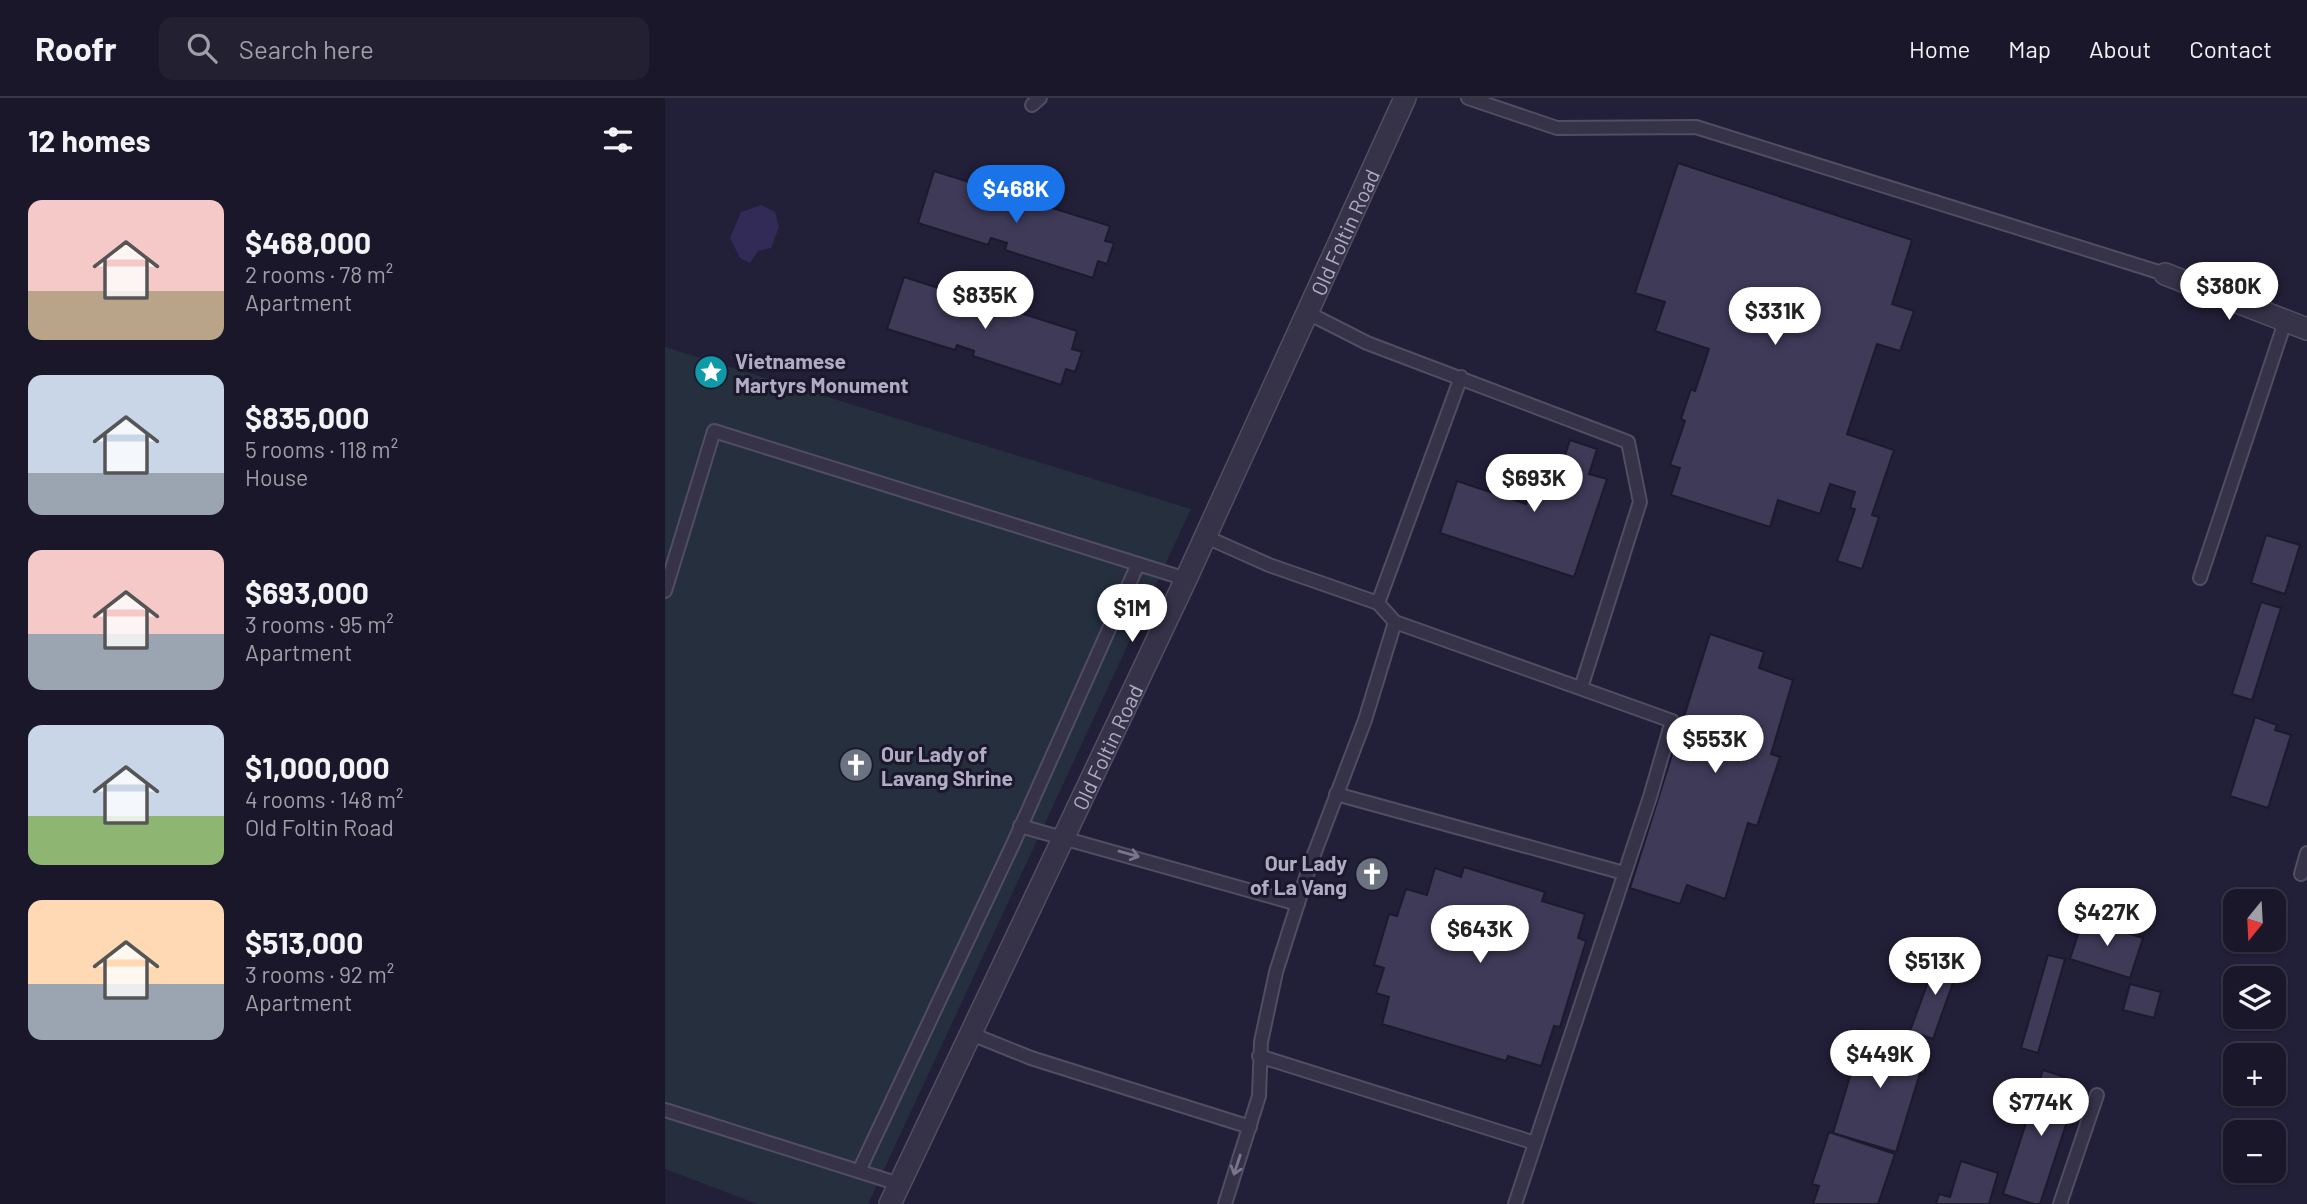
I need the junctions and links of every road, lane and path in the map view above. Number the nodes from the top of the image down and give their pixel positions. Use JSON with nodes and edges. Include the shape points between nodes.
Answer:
{"nodes":[{"id":1,"x":1405,"y":98,"type":"edge"},
{"id":2,"x":1468,"y":98,"type":"edge"},
{"id":3,"x":2165,"y":274,"type":"joint"},
{"id":4,"x":1308,"y":313,"type":"junction"},
{"id":5,"x":2285,"y":323,"type":"junction"},
{"id":6,"x":2307,"y":329,"type":"edge"},
{"id":7,"x":1461,"y":377,"type":"junction"},
{"id":8,"x":1204,"y":536,"type":"junction"},
{"id":9,"x":1138,"y":564,"type":"junction"},
{"id":10,"x":668,"y":571,"type":"edge"},
{"id":11,"x":2200,"y":578,"type":"dead end"},
{"id":12,"x":1186,"y":579,"type":"junction"},
{"id":13,"x":665,"y":591,"type":"edge"},
{"id":14,"x":1378,"y":603,"type":"junction"},
{"id":15,"x":1395,"y":622,"type":"junction"},
{"id":16,"x":1581,"y":688,"type":"junction"},
{"id":17,"x":1336,"y":794,"type":"junction"},
{"id":18,"x":1020,"y":825,"type":"junction"},
{"id":19,"x":1062,"y":838,"type":"junction"},
{"id":20,"x":2307,"y":853,"type":"edge"},
{"id":21,"x":1624,"y":873,"type":"junction"},
{"id":22,"x":2301,"y":874,"type":"dead end"},
{"id":23,"x":1298,"y":904,"type":"junction"},
{"id":24,"x":969,"y":1033,"type":"junction"},
{"id":25,"x":1259,"y":1056,"type":"junction"},
{"id":26,"x":2097,"y":1095,"type":"dead end"},
{"id":27,"x":665,"y":1110,"type":"edge"},
{"id":28,"x":1250,"y":1127,"type":"junction"},
{"id":29,"x":1535,"y":1143,"type":"junction"},
{"id":30,"x":859,"y":1171,"type":"junction"},
{"id":31,"x":899,"y":1184,"type":"junction"},
{"id":32,"x":890,"y":1204,"type":"edge"},
{"id":33,"x":1225,"y":1204,"type":"edge"},
{"id":34,"x":1515,"y":1204,"type":"edge"},
{"id":35,"x":2060,"y":1204,"type":"edge"}],
"edges":[{"from":1,"to":4,"type":"street","name":"Old Foltin Road"},
{"from":2,"to":3,"type":"lane","via":[[1557,128],[1696,127]]},
{"from":3,"to":5,"type":"street"},
{"from":4,"to":7,"type":"lane","via":[[1367,343]]},
{"from":4,"to":8,"type":"street","name":"Old Foltin Road"},
{"from":5,"to":6,"type":"street"},
{"from":5,"to":11,"type":"lane"},
{"from":7,"to":14,"type":"lane"},
{"from":7,"to":16,"type":"lane","via":[[1628,442],[1640,502]]},
{"from":8,"to":12,"type":"street","name":"Old Foltin Road"},
{"from":8,"to":14,"type":"lane","via":[[1269,565]]},
{"from":9,"to":10,"type":"lane","via":[[714,431]]},
{"from":9,"to":12,"type":"lane"},
{"from":9,"to":18,"type":"lane"},
{"from":10,"to":13,"type":"lane"},
{"from":12,"to":19,"type":"street","name":"Old Foltin Road"},
{"from":14,"to":15,"type":"lane"},
{"from":15,"to":16,"type":"lane"},
{"from":15,"to":17,"type":"lane"},
{"from":16,"to":21,"type":"lane","via":[[1672,721]]},
{"from":17,"to":21,"type":"lane"},
{"from":17,"to":23,"type":"lane"},
{"from":18,"to":19,"type":"lane"},
{"from":18,"to":30,"type":"lane"},
{"from":19,"to":23,"type":"lane","one_way":true},
{"from":19,"to":24,"type":"street","name":"Old Foltin Road"},
{"from":20,"to":22,"type":"lane"},
{"from":21,"to":29,"type":"lane"},
{"from":23,"to":25,"type":"lane","via":[[1276,972]]},
{"from":24,"to":28,"type":"lane","via":[[1034,1059]]},
{"from":24,"to":31,"type":"street","name":"Old Foltin Road"},
{"from":25,"to":28,"type":"lane","via":[[1259,1096]]},
{"from":25,"to":29,"type":"lane"},
{"from":26,"to":35,"type":"lane"},
{"from":27,"to":30,"type":"lane"},
{"from":28,"to":33,"type":"lane","one_way":true},
{"from":29,"to":34,"type":"lane"},
{"from":30,"to":31,"type":"lane"},
{"from":31,"to":32,"type":"street","name":"Old Foltin Road"}]}
